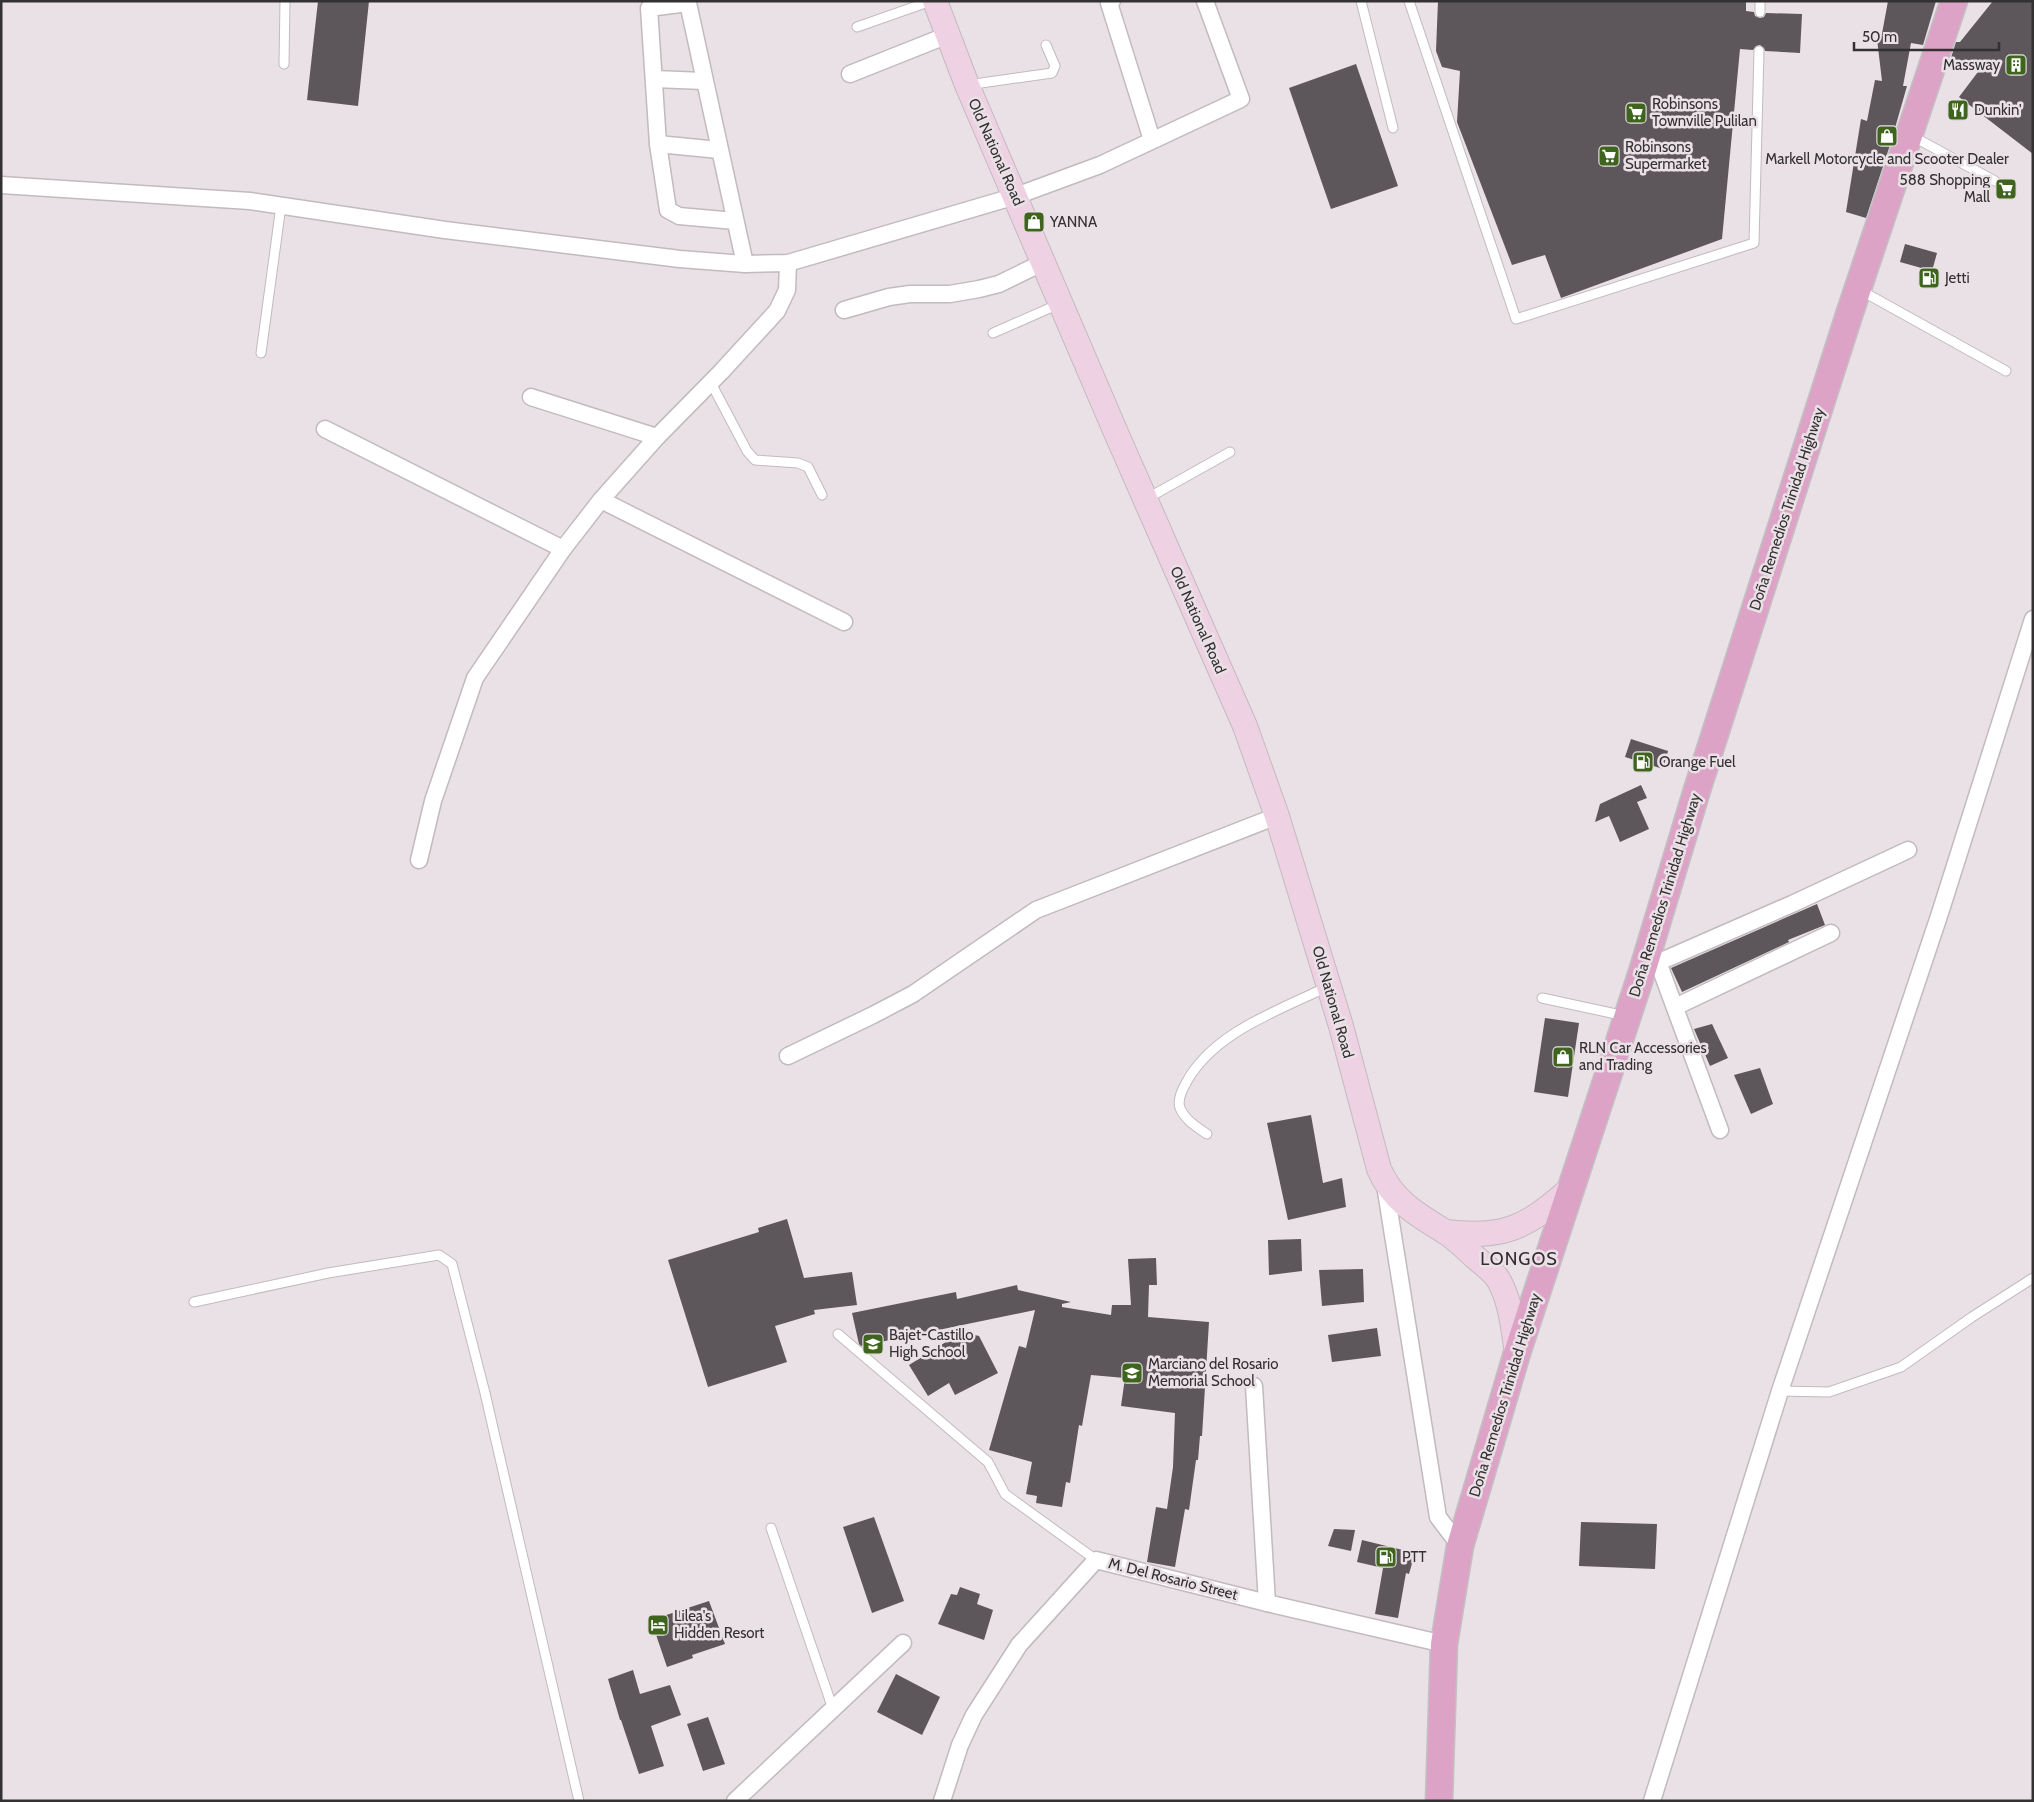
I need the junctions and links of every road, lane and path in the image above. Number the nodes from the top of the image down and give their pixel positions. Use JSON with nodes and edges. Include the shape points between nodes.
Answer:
{"nodes":[{"id":1,"x":285,"y":1,"type":"edge"},
{"id":2,"x":931,"y":1,"type":"edge"},
{"id":3,"x":935,"y":1,"type":"edge"},
{"id":4,"x":1112,"y":1,"type":"edge"},
{"id":5,"x":1204,"y":1,"type":"edge"},
{"id":6,"x":1361,"y":1,"type":"edge"},
{"id":7,"x":1409,"y":1,"type":"edge"},
{"id":8,"x":1760,"y":1,"type":"edge"},
{"id":9,"x":1954,"y":1,"type":"edge"},
{"id":10,"x":1760,"y":12,"type":"dead end"},
{"id":11,"x":857,"y":27,"type":"dead end"},
{"id":12,"x":948,"y":35,"type":"junction"},
{"id":13,"x":1046,"y":45,"type":"dead end"},
{"id":14,"x":1759,"y":50,"type":"dead end"},
{"id":15,"x":284,"y":64,"type":"dead end"},
{"id":16,"x":850,"y":74,"type":"dead end"},
{"id":17,"x":654,"y":80,"type":"junction"},
{"id":18,"x":704,"y":81,"type":"junction"},
{"id":19,"x":967,"y":85,"type":"junction"},
{"id":20,"x":1393,"y":128,"type":"dead end"},
{"id":21,"x":1910,"y":135,"type":"junction"},
{"id":22,"x":1152,"y":140,"type":"junction"},
{"id":23,"x":658,"y":144,"type":"junction"},
{"id":24,"x":719,"y":150,"type":"junction"},
{"id":25,"x":1995,"y":181,"type":"dead end"},
{"id":26,"x":1,"y":185,"type":"edge"},
{"id":27,"x":1016,"y":196,"type":"junction"},
{"id":28,"x":280,"y":206,"type":"junction"},
{"id":29,"x":734,"y":221,"type":"junction"},
{"id":30,"x":788,"y":262,"type":"junction"},
{"id":31,"x":1044,"y":262,"type":"junction"},
{"id":32,"x":746,"y":264,"type":"junction"},
{"id":33,"x":1858,"y":288,"type":"junction"},
{"id":34,"x":1062,"y":303,"type":"junction"},
{"id":35,"x":844,"y":310,"type":"dead end"},
{"id":36,"x":993,"y":333,"type":"dead end"},
{"id":37,"x":261,"y":353,"type":"dead end"},
{"id":38,"x":2006,"y":371,"type":"dead end"},
{"id":39,"x":711,"y":382,"type":"junction"},
{"id":40,"x":530,"y":397,"type":"dead end"},
{"id":41,"x":325,"y":429,"type":"dead end"},
{"id":42,"x":657,"y":437,"type":"junction"},
{"id":43,"x":1230,"y":452,"type":"dead end"},
{"id":44,"x":822,"y":495,"type":"dead end"},
{"id":45,"x":1145,"y":499,"type":"junction"},
{"id":46,"x":601,"y":500,"type":"junction"},
{"id":47,"x":563,"y":549,"type":"junction"},
{"id":48,"x":2033,"y":619,"type":"edge"},
{"id":49,"x":844,"y":622,"type":"dead end"},
{"id":50,"x":1277,"y":816,"type":"junction"},
{"id":51,"x":1908,"y":850,"type":"dead end"},
{"id":52,"x":419,"y":860,"type":"dead end"},
{"id":53,"x":1832,"y":933,"type":"dead end"},
{"id":54,"x":1651,"y":966,"type":"junction"},
{"id":55,"x":1329,"y":986,"type":"junction"},
{"id":56,"x":1542,"y":998,"type":"dead end"},
{"id":57,"x":1675,"y":1007,"type":"junction"},
{"id":58,"x":1628,"y":1016,"type":"junction"},
{"id":59,"x":788,"y":1056,"type":"dead end"},
{"id":60,"x":1720,"y":1130,"type":"dead end"},
{"id":61,"x":1207,"y":1134,"type":"dead end"},
{"id":62,"x":1385,"y":1183,"type":"junction"},
{"id":63,"x":1570,"y":1190,"type":"junction"},
{"id":64,"x":1445,"y":1232,"type":"junction"},
{"id":65,"x":2033,"y":1278,"type":"edge"},
{"id":66,"x":194,"y":1302,"type":"dead end"},
{"id":67,"x":838,"y":1334,"type":"dead end"},
{"id":68,"x":1517,"y":1353,"type":"junction"},
{"id":69,"x":1254,"y":1386,"type":"dead end"},
{"id":70,"x":1780,"y":1392,"type":"junction"},
{"id":71,"x":771,"y":1528,"type":"dead end"},
{"id":72,"x":1460,"y":1546,"type":"junction"},
{"id":73,"x":1096,"y":1560,"type":"junction"},
{"id":74,"x":1267,"y":1603,"type":"junction"},
{"id":75,"x":903,"y":1643,"type":"dead end"},
{"id":76,"x":1444,"y":1644,"type":"junction"},
{"id":77,"x":833,"y":1709,"type":"junction"},
{"id":78,"x":579,"y":1801,"type":"edge"},
{"id":79,"x":734,"y":1801,"type":"edge"},
{"id":80,"x":942,"y":1801,"type":"edge"},
{"id":81,"x":1439,"y":1801,"type":"edge"},
{"id":82,"x":1652,"y":1801,"type":"edge"}],
"edges":[{"from":1,"to":15,"type":"lane"},
{"from":2,"to":11,"type":"lane"},
{"from":3,"to":12,"type":"main road","name":"Old National Road"},
{"from":4,"to":22,"type":"street","via":[[1109,3]]},
{"from":5,"to":22,"type":"street","via":[[1241,99]]},
{"from":6,"to":20,"type":"lane"},
{"from":7,"to":14,"type":"lane","via":[[1516,319],[1754,243]]},
{"from":8,"to":10,"type":"lane"},
{"from":9,"to":21,"type":"main road","name":"Doña Remedios Trinidad Highway"},
{"from":12,"to":16,"type":"street"},
{"from":12,"to":19,"type":"main road","name":"Old National Road"},
{"from":13,"to":19,"type":"lane","via":[[1055,66],[1052,73]]},
{"from":17,"to":18,"type":"street"},
{"from":17,"to":18,"type":"street","via":[[649,8],[688,3]]},
{"from":17,"to":23,"type":"street"},
{"from":18,"to":24,"type":"street"},
{"from":19,"to":27,"type":"main road","name":"Old National Road"},
{"from":21,"to":25,"type":"lane"},
{"from":21,"to":33,"type":"main road","name":"Doña Remedios Trinidad Highway"},
{"from":22,"to":27,"type":"street","via":[[1100,165]]},
{"from":23,"to":24,"type":"street"},
{"from":23,"to":29,"type":"street","via":[[668,210],[679,216]]},
{"from":24,"to":29,"type":"street"},
{"from":26,"to":28,"type":"street","via":[[250,201]]},
{"from":27,"to":30,"type":"street"},
{"from":27,"to":31,"type":"main road","name":"Old National Road"},
{"from":28,"to":32,"type":"street","via":[[445,230]]},
{"from":28,"to":37,"type":"lane"},
{"from":29,"to":32,"type":"street"},
{"from":30,"to":32,"type":"street"},
{"from":30,"to":39,"type":"street","via":[[787,290],[777,312]]},
{"from":31,"to":34,"type":"main road","name":"Old National Road"},
{"from":31,"to":35,"type":"street","via":[[999,284],[980,289],[889,297]]},
{"from":33,"to":38,"type":"lane"},
{"from":33,"to":54,"type":"main road","name":"Doña Remedios Trinidad Highway","via":[[1697,790]]},
{"from":34,"to":36,"type":"lane"},
{"from":34,"to":45,"type":"main road","name":"Old National Road"},
{"from":39,"to":42,"type":"street"},
{"from":39,"to":44,"type":"lane","via":[[754,460],[808,466]]},
{"from":40,"to":42,"type":"street"},
{"from":41,"to":47,"type":"street"},
{"from":42,"to":46,"type":"street"},
{"from":43,"to":45,"type":"lane"},
{"from":45,"to":50,"type":"main road","name":"Old National Road","via":[[1245,726]]},
{"from":46,"to":47,"type":"street"},
{"from":46,"to":49,"type":"street"},
{"from":47,"to":52,"type":"street","via":[[475,678],[433,801]]},
{"from":48,"to":70,"type":"street","via":[[1940,913]]},
{"from":50,"to":55,"type":"main road","name":"Old National Road"},
{"from":50,"to":59,"type":"street","via":[[1036,910],[913,994]]},
{"from":51,"to":54,"type":"street"},
{"from":53,"to":57,"type":"street"},
{"from":54,"to":57,"type":"street"},
{"from":54,"to":58,"type":"main road","name":"Doña Remedios Trinidad Highway"},
{"from":55,"to":61,"type":"lane","via":[[1228,1037],[1192,1072],[1181,1093],[1179,1106],[1187,1119]]},
{"from":55,"to":62,"type":"main road","name":"Old National Road"},
{"from":56,"to":58,"type":"lane"},
{"from":57,"to":60,"type":"street"},
{"from":58,"to":63,"type":"main road","name":"Doña Remedios Trinidad Highway"},
{"from":62,"to":64,"type":"main road","name":"Old National Road","via":[[1400,1202]]},
{"from":62,"to":72,"type":"street","via":[[1438,1517]]},
{"from":63,"to":64,"type":"main road","name":"Old National Road","via":[[1524,1224],[1491,1234]]},
{"from":63,"to":68,"type":"main road","name":"Doña Remedios Trinidad Highway"},
{"from":64,"to":68,"type":"main road","name":"Old National Road","via":[[1498,1278],[1510,1309]]},
{"from":65,"to":70,"type":"lane","via":[[1901,1367],[1829,1392]]},
{"from":66,"to":78,"type":"lane","via":[[328,1273],[439,1255],[452,1264]]},
{"from":67,"to":73,"type":"lane","via":[[988,1462],[1005,1494]]},
{"from":68,"to":72,"type":"main road","name":"Doña Remedios Trinidad Highway"},
{"from":69,"to":74,"type":"street"},
{"from":70,"to":82,"type":"street"},
{"from":71,"to":77,"type":"lane"},
{"from":72,"to":76,"type":"main road","name":"Doña Remedios Trinidad Highway"},
{"from":73,"to":74,"type":"street","name":"M. Del Rosario Street"},
{"from":73,"to":80,"type":"street","name":"M. Del Rosario Street","via":[[1009,1660],[974,1715],[960,1745]]},
{"from":74,"to":76,"type":"street","name":"M. Del Rosario Street"},
{"from":75,"to":77,"type":"street"},
{"from":76,"to":81,"type":"main road","name":"Doña Remedios Trinidad Highway"},
{"from":77,"to":79,"type":"street"}]}
